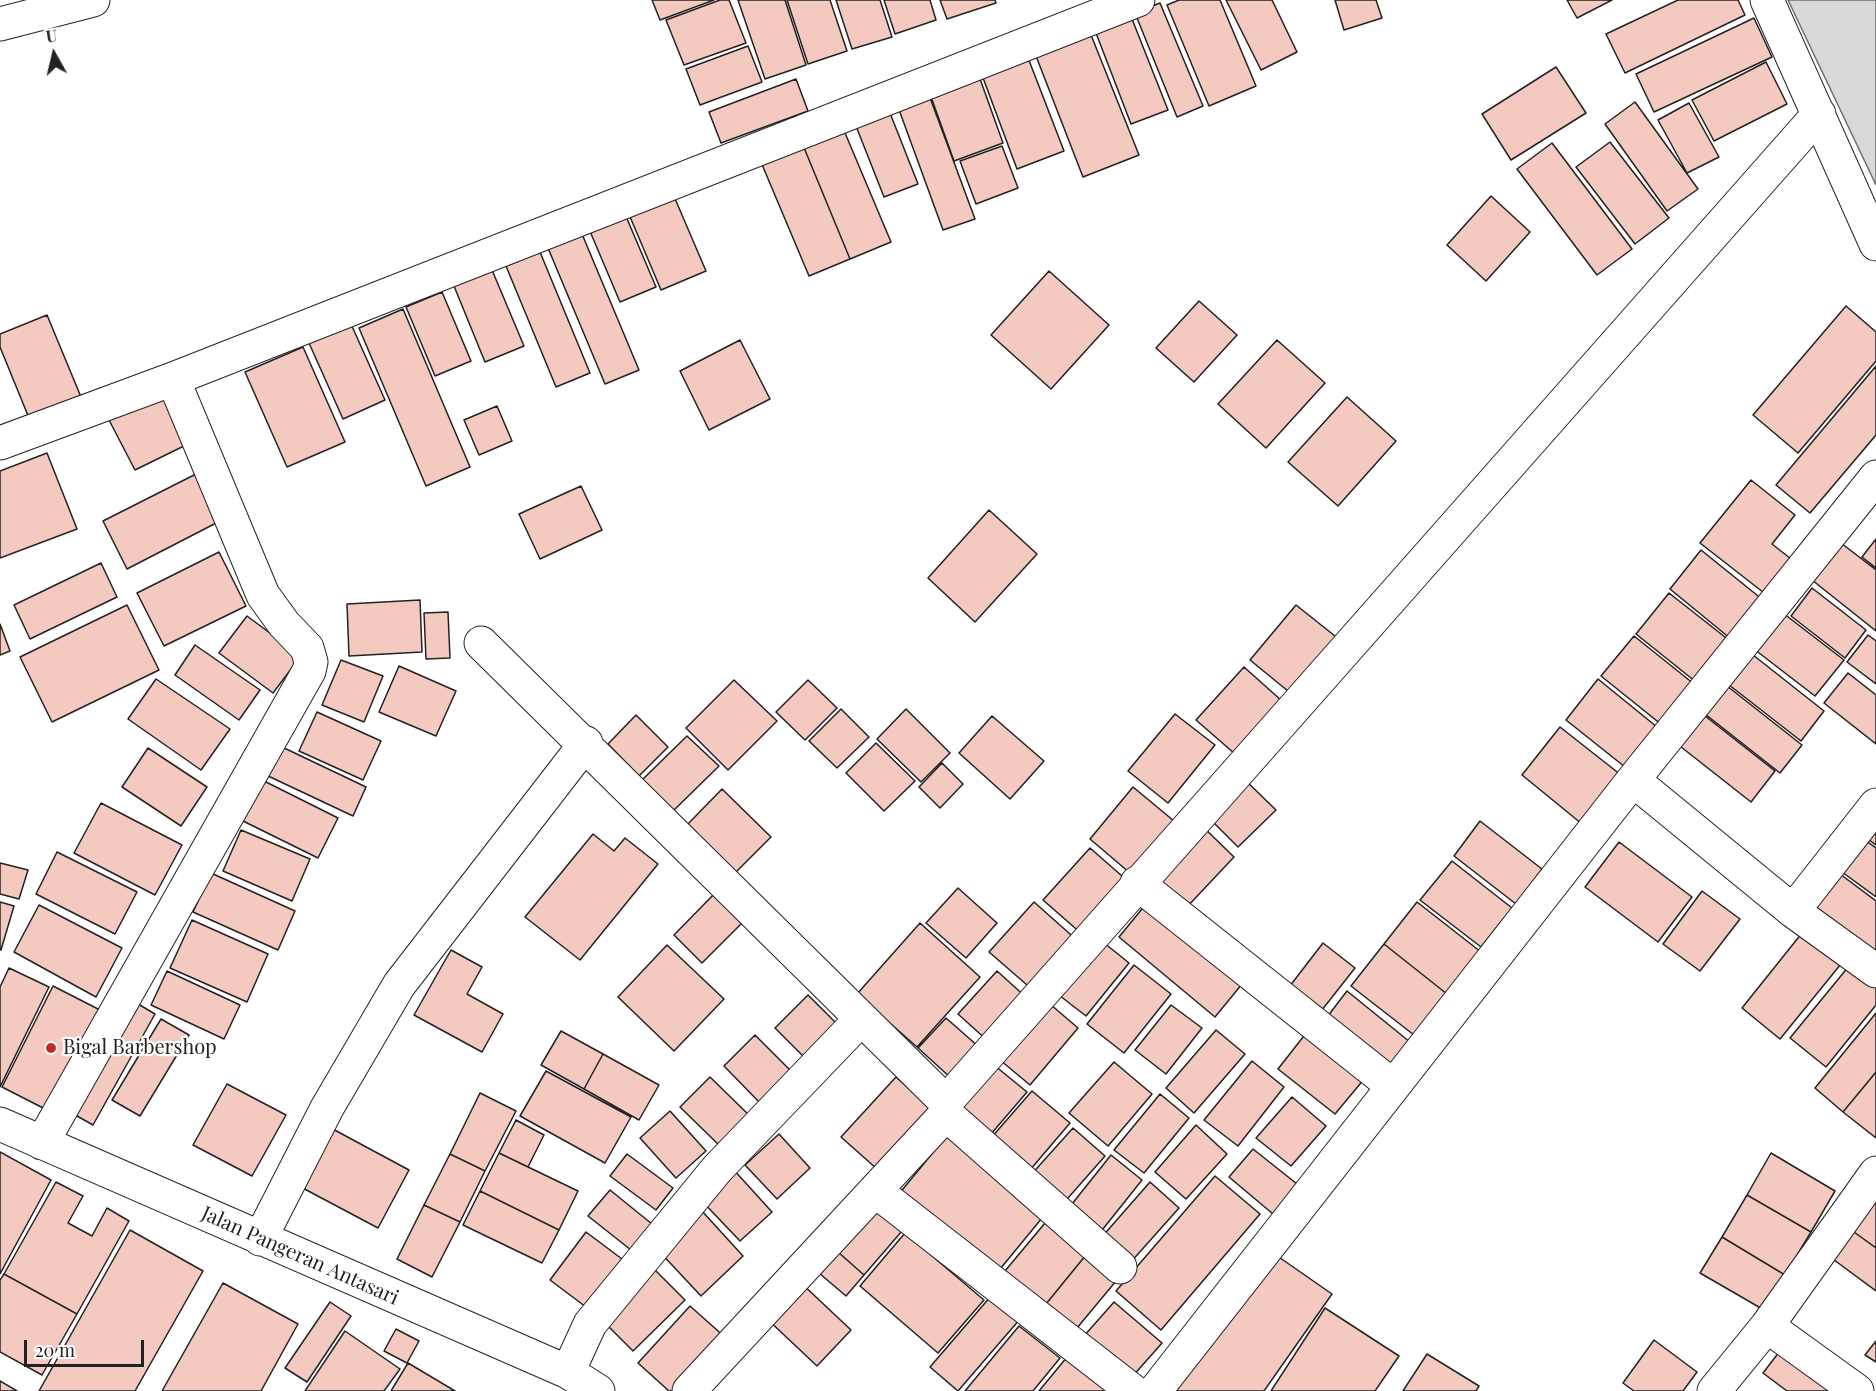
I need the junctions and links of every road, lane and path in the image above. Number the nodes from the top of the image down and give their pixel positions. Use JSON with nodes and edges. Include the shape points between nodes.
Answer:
{"nodes":[{"id":1,"x":93,"y":0,"type":"edge"},
{"id":2,"x":1138,"y":0,"type":"edge"},
{"id":3,"x":1767,"y":0,"type":"edge"},
{"id":4,"x":0,"y":24,"type":"edge"},
{"id":5,"x":1819,"y":114,"type":"junction"},
{"id":6,"x":1876,"y":244,"type":"edge"},
{"id":7,"x":173,"y":379,"type":"junction"},
{"id":8,"x":0,"y":443,"type":"edge"},
{"id":9,"x":1876,"y":477,"type":"edge"},
{"id":10,"x":481,"y":642,"type":"dead end"},
{"id":11,"x":586,"y":743,"type":"junction"},
{"id":12,"x":1633,"y":780,"type":"junction"},
{"id":13,"x":1876,"y":805,"type":"edge"},
{"id":14,"x":1137,"y":883,"type":"junction"},
{"id":15,"x":1793,"y":911,"type":"junction"},
{"id":16,"x":1876,"y":971,"type":"edge"},
{"id":17,"x":861,"y":1019,"type":"junction"},
{"id":18,"x":1393,"y":1086,"type":"junction"},
{"id":19,"x":946,"y":1108,"type":"junction"},
{"id":20,"x":0,"y":1124,"type":"edge"},
{"id":21,"x":42,"y":1143,"type":"junction"},
{"id":22,"x":1876,"y":1173,"type":"edge"},
{"id":23,"x":877,"y":1192,"type":"junction"},
{"id":24,"x":260,"y":1239,"type":"junction"},
{"id":25,"x":1120,"y":1267,"type":"dead end"},
{"id":26,"x":1767,"y":1326,"type":"junction"},
{"id":27,"x":568,"y":1372,"type":"junction"},
{"id":28,"x":598,"y":1391,"type":"edge"},
{"id":29,"x":690,"y":1391,"type":"edge"},
{"id":30,"x":1133,"y":1391,"type":"edge"},
{"id":31,"x":1155,"y":1391,"type":"edge"},
{"id":32,"x":1714,"y":1391,"type":"edge"},
{"id":33,"x":1857,"y":1391,"type":"edge"}],
"edges":[{"from":1,"to":4,"type":"street"},
{"from":2,"to":7,"type":"street"},
{"from":3,"to":5,"type":"street"},
{"from":5,"to":6,"type":"street"},
{"from":5,"to":14,"type":"street"},
{"from":7,"to":8,"type":"street"},
{"from":7,"to":21,"type":"street","via":[[263,595],[307,648],[311,662]]},
{"from":9,"to":12,"type":"street"},
{"from":10,"to":11,"type":"street"},
{"from":11,"to":17,"type":"street"},
{"from":11,"to":24,"type":"street","via":[[399,985],[327,1107]]},
{"from":12,"to":15,"type":"street"},
{"from":12,"to":18,"type":"street"},
{"from":13,"to":15,"type":"street"},
{"from":14,"to":18,"type":"street"},
{"from":14,"to":19,"type":"street"},
{"from":15,"to":16,"type":"street"},
{"from":17,"to":19,"type":"street"},
{"from":17,"to":27,"type":"street","via":[[717,1169],[590,1324]]},
{"from":18,"to":31,"type":"street"},
{"from":19,"to":23,"type":"street"},
{"from":19,"to":25,"type":"street"},
{"from":20,"to":21,"type":"street","name":"Jalan Pangeran Antasari"},
{"from":21,"to":24,"type":"street","name":"Jalan Pangeran Antasari"},
{"from":22,"to":26,"type":"street"},
{"from":23,"to":29,"type":"street"},
{"from":23,"to":30,"type":"street"},
{"from":24,"to":27,"type":"street","name":"Jalan Pangeran Antasari"},
{"from":26,"to":32,"type":"street"},
{"from":26,"to":33,"type":"street"},
{"from":27,"to":28,"type":"street","name":"Jalan Pangeran Antasari"}]}
